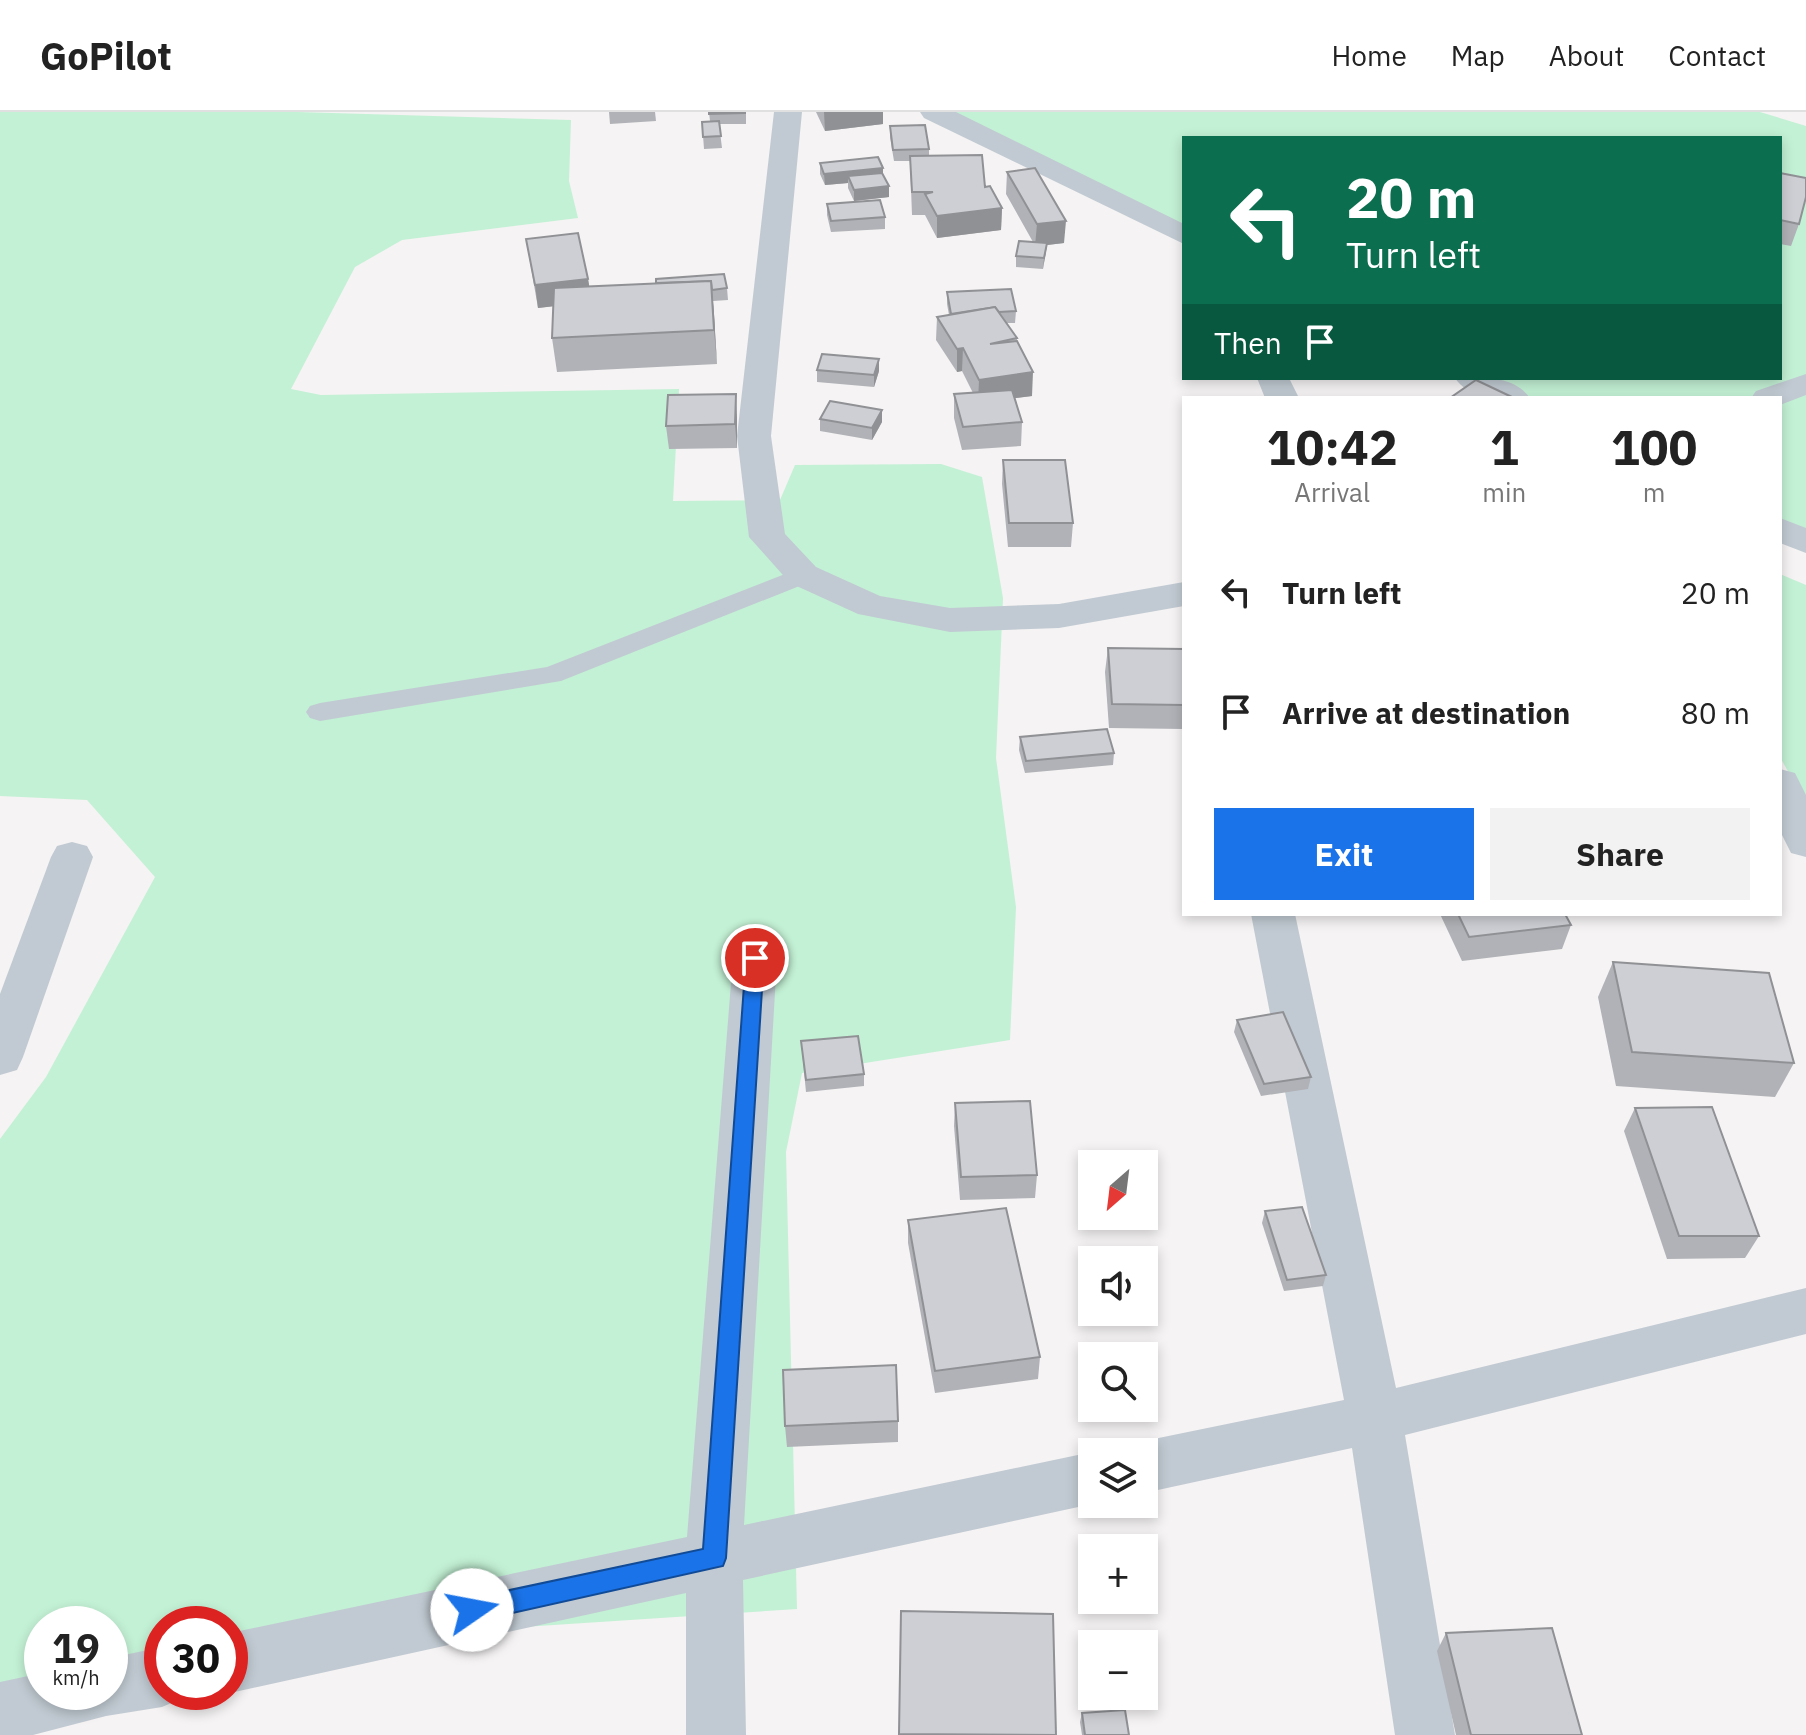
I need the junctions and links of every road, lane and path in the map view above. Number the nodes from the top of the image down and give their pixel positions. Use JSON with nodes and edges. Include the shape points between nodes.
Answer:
{"nodes":[{"id":1,"x":788,"y":112,"type":"edge"},
{"id":2,"x":934,"y":112,"type":"edge"},
{"id":3,"x":1182,"y":234,"type":"edge"},
{"id":4,"x":1475,"y":380,"type":"edge"},
{"id":5,"x":1806,"y":384,"type":"edge"},
{"id":6,"x":1509,"y":396,"type":"edge"},
{"id":7,"x":1773,"y":396,"type":"edge"},
{"id":8,"x":1782,"y":530,"type":"edge"},
{"id":9,"x":1806,"y":542,"type":"edge"},
{"id":10,"x":803,"y":575,"type":"junction"},
{"id":11,"x":1182,"y":594,"type":"edge"},
{"id":12,"x":320,"y":712,"type":"dead end"},
{"id":13,"x":1782,"y":788,"type":"edge"},
{"id":14,"x":1806,"y":842,"type":"edge"},
{"id":15,"x":72,"y":857,"type":"dead end"},
{"id":16,"x":1273,"y":916,"type":"edge"},
{"id":17,"x":755,"y":958,"type":"dead end"},
{"id":18,"x":0,"y":1057,"type":"edge"},
{"id":19,"x":1806,"y":1311,"type":"edge"},
{"id":20,"x":1375,"y":1418,"type":"junction"},
{"id":21,"x":1158,"y":1464,"type":"edge"},
{"id":22,"x":1078,"y":1481,"type":"edge"},
{"id":23,"x":714,"y":1558,"type":"junction"},
{"id":24,"x":248,"y":1659,"type":"edge"},
{"id":25,"x":24,"y":1707,"type":"edge"},
{"id":26,"x":0,"y":1712,"type":"edge"},
{"id":27,"x":716,"y":1735,"type":"edge"},
{"id":28,"x":1425,"y":1735,"type":"edge"}],
"edges":[{"from":1,"to":10,"type":"street","via":[[754,436],[767,537]]},
{"from":2,"to":3,"type":"street"},
{"from":4,"to":6,"type":"street"},
{"from":5,"to":7,"type":"street"},
{"from":8,"to":9,"type":"street"},
{"from":10,"to":11,"type":"street","via":[[871,606],[950,620],[1059,616]]},
{"from":10,"to":12,"type":"lane","via":[[552,675]]},
{"from":13,"to":14,"type":"street"},
{"from":15,"to":18,"type":"street"},
{"from":16,"to":20,"type":"street"},
{"from":17,"to":23,"type":"street"},
{"from":19,"to":20,"type":"street"},
{"from":20,"to":21,"type":"street"},
{"from":20,"to":28,"type":"street"},
{"from":22,"to":23,"type":"street"},
{"from":23,"to":24,"type":"street"},
{"from":23,"to":27,"type":"street"},
{"from":25,"to":26,"type":"street"}]}
